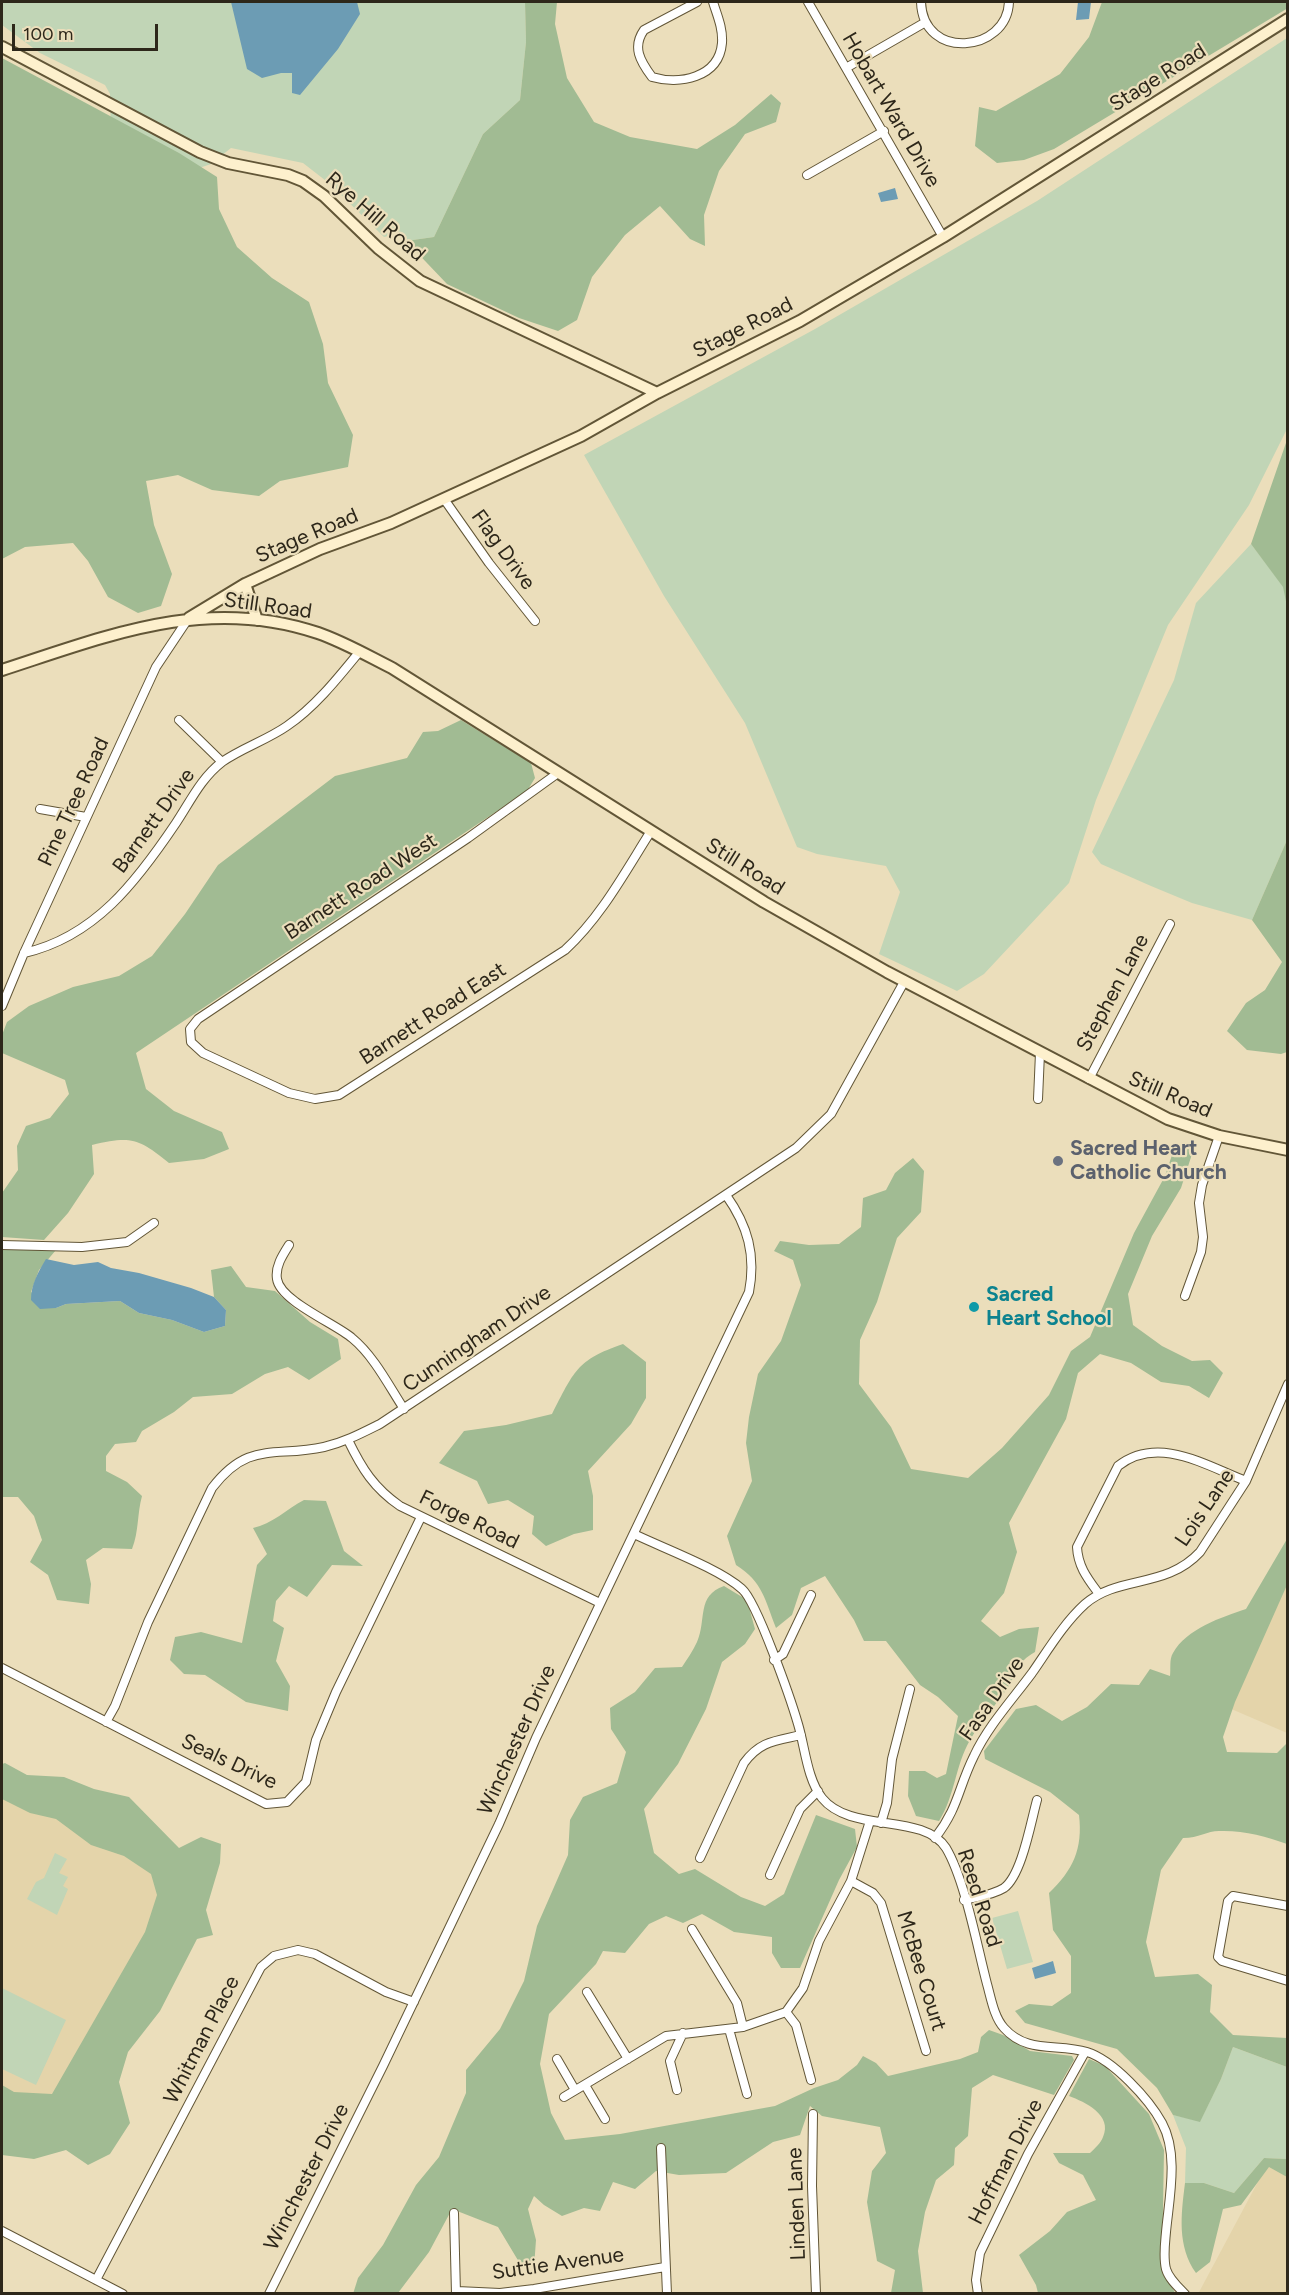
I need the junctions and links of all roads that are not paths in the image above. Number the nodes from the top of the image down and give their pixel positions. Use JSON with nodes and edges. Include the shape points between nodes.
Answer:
{"nodes":[{"id":1,"x":697,"y":2,"type":"edge"},
{"id":2,"x":713,"y":2,"type":"edge"},
{"id":3,"x":807,"y":2,"type":"edge"},
{"id":4,"x":921,"y":2,"type":"edge"},
{"id":5,"x":1009,"y":2,"type":"edge"},
{"id":6,"x":1287,"y":19,"type":"edge"},
{"id":7,"x":924,"y":23,"type":"junction"},
{"id":8,"x":2,"y":47,"type":"edge"},
{"id":9,"x":846,"y":68,"type":"junction"},
{"id":10,"x":884,"y":131,"type":"junction"},
{"id":11,"x":807,"y":175,"type":"dead end"},
{"id":12,"x":943,"y":237,"type":"junction"},
{"id":13,"x":657,"y":393,"type":"junction"},
{"id":14,"x":444,"y":499,"type":"junction"},
{"id":15,"x":245,"y":584,"type":"junction"},
{"id":16,"x":189,"y":618,"type":"junction"},
{"id":17,"x":257,"y":620,"type":"junction"},
{"id":18,"x":535,"y":621,"type":"dead end"},
{"id":19,"x":360,"y":651,"type":"junction"},
{"id":20,"x":2,"y":670,"type":"edge"},
{"id":21,"x":179,"y":720,"type":"dead end"},
{"id":22,"x":222,"y":762,"type":"junction"},
{"id":23,"x":558,"y":772,"type":"junction"},
{"id":24,"x":40,"y":809,"type":"dead end"},
{"id":25,"x":86,"y":817,"type":"junction"},
{"id":26,"x":651,"y":831,"type":"junction"},
{"id":27,"x":1170,"y":924,"type":"dead end"},
{"id":28,"x":24,"y":953,"type":"junction"},
{"id":29,"x":904,"y":982,"type":"junction"},
{"id":30,"x":2,"y":1006,"type":"edge"},
{"id":31,"x":189,"y":1034,"type":"joint"},
{"id":32,"x":1040,"y":1053,"type":"junction"},
{"id":33,"x":1089,"y":1079,"type":"junction"},
{"id":34,"x":1038,"y":1099,"type":"dead end"},
{"id":35,"x":1219,"y":1136,"type":"junction"},
{"id":36,"x":1287,"y":1150,"type":"edge"},
{"id":37,"x":726,"y":1195,"type":"junction"},
{"id":38,"x":154,"y":1223,"type":"dead end"},
{"id":39,"x":2,"y":1245,"type":"edge"},
{"id":40,"x":289,"y":1245,"type":"dead end"},
{"id":41,"x":1185,"y":1296,"type":"dead end"},
{"id":42,"x":1287,"y":1384,"type":"edge"},
{"id":43,"x":404,"y":1409,"type":"junction"},
{"id":44,"x":348,"y":1440,"type":"junction"},
{"id":45,"x":1246,"y":1481,"type":"junction"},
{"id":46,"x":421,"y":1517,"type":"junction"},
{"id":47,"x":634,"y":1534,"type":"junction"},
{"id":48,"x":1099,"y":1594,"type":"junction"},
{"id":49,"x":811,"y":1595,"type":"dead end"},
{"id":50,"x":600,"y":1603,"type":"junction"},
{"id":51,"x":774,"y":1660,"type":"junction"},
{"id":52,"x":2,"y":1668,"type":"edge"},
{"id":53,"x":910,"y":1689,"type":"dead end"},
{"id":54,"x":106,"y":1722,"type":"junction"},
{"id":55,"x":801,"y":1735,"type":"junction"},
{"id":56,"x":818,"y":1791,"type":"junction"},
{"id":57,"x":1037,"y":1800,"type":"dead end"},
{"id":58,"x":870,"y":1821,"type":"junction"},
{"id":59,"x":881,"y":1823,"type":"junction"},
{"id":60,"x":935,"y":1838,"type":"junction"},
{"id":61,"x":700,"y":1858,"type":"dead end"},
{"id":62,"x":770,"y":1875,"type":"dead end"},
{"id":63,"x":851,"y":1881,"type":"junction"},
{"id":64,"x":964,"y":1900,"type":"junction"},
{"id":65,"x":1287,"y":1906,"type":"edge"},
{"id":66,"x":692,"y":1929,"type":"dead end"},
{"id":67,"x":1287,"y":1981,"type":"edge"},
{"id":68,"x":587,"y":1992,"type":"dead end"},
{"id":69,"x":414,"y":2002,"type":"junction"},
{"id":70,"x":786,"y":2012,"type":"junction"},
{"id":71,"x":743,"y":2027,"type":"junction"},
{"id":72,"x":729,"y":2029,"type":"junction"},
{"id":73,"x":683,"y":2033,"type":"junction"},
{"id":74,"x":926,"y":2051,"type":"dead end"},
{"id":75,"x":1085,"y":2052,"type":"junction"},
{"id":76,"x":557,"y":2059,"type":"dead end"},
{"id":77,"x":628,"y":2059,"type":"junction"},
{"id":78,"x":811,"y":2080,"type":"dead end"},
{"id":79,"x":585,"y":2085,"type":"junction"},
{"id":80,"x":575,"y":2090,"type":"junction"},
{"id":81,"x":677,"y":2090,"type":"dead end"},
{"id":82,"x":747,"y":2094,"type":"dead end"},
{"id":83,"x":564,"y":2097,"type":"dead end"},
{"id":84,"x":813,"y":2114,"type":"dead end"},
{"id":85,"x":605,"y":2120,"type":"dead end"},
{"id":86,"x":661,"y":2148,"type":"dead end"},
{"id":87,"x":454,"y":2213,"type":"dead end"},
{"id":88,"x":2,"y":2232,"type":"edge"},
{"id":89,"x":665,"y":2267,"type":"junction"},
{"id":90,"x":96,"y":2280,"type":"junction"},
{"id":91,"x":456,"y":2292,"type":"edge"},
{"id":92,"x":123,"y":2294,"type":"edge"},
{"id":93,"x":270,"y":2294,"type":"edge"},
{"id":94,"x":667,"y":2294,"type":"edge"},
{"id":95,"x":816,"y":2294,"type":"edge"},
{"id":96,"x":978,"y":2294,"type":"edge"},
{"id":97,"x":1185,"y":2294,"type":"edge"}],
"edges":[{"from":1,"to":2,"type":"street","via":[[644,30],[636,43],[652,77],[667,81],[692,78],[712,68],[722,44]]},
{"from":3,"to":9,"type":"street","name":"Hobart Ward Drive"},
{"from":4,"to":7,"type":"street"},
{"from":5,"to":7,"type":"street","via":[[1003,22],[978,41],[946,41]]},
{"from":6,"to":12,"type":"street","name":"Stage Road"},
{"from":7,"to":9,"type":"street"},
{"from":8,"to":13,"type":"street","name":"Rye Hill Road","via":[[200,152],[303,181],[420,281]]},
{"from":9,"to":10,"type":"street","name":"Hobart Ward Drive"},
{"from":10,"to":11,"type":"street"},
{"from":10,"to":12,"type":"street","name":"Hobart Ward Drive"},
{"from":12,"to":13,"type":"street","name":"Stage Road","via":[[800,321]]},
{"from":13,"to":14,"type":"street","name":"Stage Road","via":[[581,436]]},
{"from":14,"to":15,"type":"street","name":"Stage Road"},
{"from":14,"to":18,"type":"street","name":"Flag Drive"},
{"from":15,"to":16,"type":"street","name":"Stage Road"},
{"from":15,"to":17,"type":"street"},
{"from":16,"to":17,"type":"street","name":"Still Road"},
{"from":16,"to":20,"type":"street","via":[[119,632]]},
{"from":16,"to":25,"type":"street","name":"Pine Tree Road","via":[[156,667]]},
{"from":17,"to":19,"type":"street","name":"Still Road","via":[[318,633]]},
{"from":19,"to":22,"type":"street","name":"Barnett Drive","via":[[310,708]]},
{"from":19,"to":23,"type":"street","name":"Still Road"},
{"from":21,"to":22,"type":"street"},
{"from":22,"to":28,"type":"street","name":"Barnett Drive","via":[[194,792],[122,895],[99,917],[45,948]]},
{"from":23,"to":26,"type":"street","name":"Still Road"},
{"from":23,"to":31,"type":"street","name":"Barnett Road West","via":[[468,838],[198,1019]]},
{"from":24,"to":25,"type":"street"},
{"from":25,"to":28,"type":"street","name":"Pine Tree Road"},
{"from":26,"to":29,"type":"street","name":"Still Road","via":[[817,934]]},
{"from":26,"to":31,"type":"street","name":"Barnett Road East","via":[[582,935],[565,950],[339,1095],[315,1100],[289,1093],[203,1053],[191,1042]]},
{"from":27,"to":33,"type":"street","name":"Stephen Lane"},
{"from":28,"to":30,"type":"street","name":"Pine Tree Road"},
{"from":29,"to":32,"type":"street","name":"Still Road"},
{"from":29,"to":37,"type":"street","name":"Cunningham Drive","via":[[831,1114],[796,1148]]},
{"from":32,"to":33,"type":"street","name":"Still Road"},
{"from":32,"to":34,"type":"street"},
{"from":33,"to":35,"type":"street","name":"Still Road","via":[[1168,1119]]},
{"from":35,"to":36,"type":"street","name":"Still Road"},
{"from":35,"to":41,"type":"street","via":[[1199,1203],[1201,1252]]},
{"from":37,"to":43,"type":"street","name":"Cunningham Drive"},
{"from":37,"to":47,"type":"street","name":"Winchester Drive","via":[[746,1227],[752,1248],[749,1292]]},
{"from":38,"to":39,"type":"street","via":[[127,1242],[82,1247]]},
{"from":40,"to":43,"type":"street","via":[[277,1268],[280,1288],[353,1338]]},
{"from":42,"to":45,"type":"street","name":"Lois Lane"},
{"from":43,"to":44,"type":"street","name":"Cunningham Drive"},
{"from":44,"to":46,"type":"street","name":"Forge Road","via":[[362,1470],[376,1488]]},
{"from":44,"to":54,"type":"street","name":"Cunningham Drive","via":[[323,1447],[259,1453],[240,1460],[224,1473],[212,1488],[147,1622]]},
{"from":45,"to":48,"type":"street","name":"Lois Lane","via":[[1191,1562],[1171,1574]]},
{"from":45,"to":48,"type":"street","via":[[1180,1455],[1157,1451],[1129,1458],[1113,1474],[1077,1547],[1083,1572]]},
{"from":46,"to":50,"type":"street","name":"Forge Road"},
{"from":46,"to":54,"type":"street","name":"Seals Drive","via":[[336,1692],[316,1740],[306,1782],[287,1802],[266,1804]]},
{"from":47,"to":50,"type":"street","name":"Winchester Drive"},
{"from":47,"to":51,"type":"street","name":"Reed Road","via":[[740,1587],[752,1602]]},
{"from":48,"to":60,"type":"street","name":"Fasa Drive","via":[[1071,1618],[984,1738],[949,1821]]},
{"from":49,"to":51,"type":"street","via":[[783,1654]]},
{"from":50,"to":69,"type":"street","name":"Winchester Drive"},
{"from":51,"to":55,"type":"street","name":"Reed Road"},
{"from":52,"to":54,"type":"street","name":"Seals Drive"},
{"from":53,"to":59,"type":"street"},
{"from":55,"to":56,"type":"street","name":"Reed Road"},
{"from":55,"to":61,"type":"street","via":[[754,1749]]},
{"from":56,"to":58,"type":"street","name":"Reed Road","via":[[840,1813]]},
{"from":56,"to":62,"type":"street","via":[[800,1809]]},
{"from":57,"to":64,"type":"street","via":[[1021,1857],[1007,1886]]},
{"from":58,"to":59,"type":"street","name":"Reed Road"},
{"from":58,"to":63,"type":"street"},
{"from":59,"to":60,"type":"street","name":"Reed Road"},
{"from":60,"to":64,"type":"street","name":"Reed Road","via":[[947,1851]]},
{"from":63,"to":70,"type":"street","via":[[819,1941],[803,1988]]},
{"from":63,"to":74,"type":"street","name":"McBee Court","via":[[873,1893],[881,1903]]},
{"from":64,"to":75,"type":"street","name":"Reed Road","via":[[991,1997],[1004,2028],[1031,2046]]},
{"from":65,"to":67,"type":"street","via":[[1233,1896],[1228,1901],[1218,1957]]},
{"from":66,"to":71,"type":"street","via":[[737,2003]]},
{"from":68,"to":77,"type":"street"},
{"from":69,"to":90,"type":"street","name":"Whitman Place","via":[[386,1992],[315,1954],[298,1950],[274,1956],[261,1967]]},
{"from":69,"to":93,"type":"street","name":"Winchester Drive"},
{"from":70,"to":71,"type":"street"},
{"from":70,"to":78,"type":"street","via":[[796,2025]]},
{"from":71,"to":72,"type":"street"},
{"from":72,"to":73,"type":"street"},
{"from":72,"to":82,"type":"street"},
{"from":73,"to":77,"type":"street","via":[[652,2043]]},
{"from":73,"to":81,"type":"street","via":[[670,2061]]},
{"from":75,"to":96,"type":"street","name":"Hoffman Drive","via":[[1028,2154],[980,2253]]},
{"from":75,"to":97,"type":"street","name":"Reed Road","via":[[1112,2066],[1163,2126],[1169,2140],[1171,2163],[1164,2252],[1166,2268]]},
{"from":76,"to":80,"type":"street"},
{"from":77,"to":79,"type":"street"},
{"from":79,"to":80,"type":"street"},
{"from":79,"to":85,"type":"street"},
{"from":80,"to":83,"type":"street"},
{"from":84,"to":95,"type":"street","name":"Linden Lane"},
{"from":86,"to":89,"type":"street"},
{"from":87,"to":91,"type":"street"},
{"from":88,"to":90,"type":"street"},
{"from":89,"to":91,"type":"street","name":"Suttie Avenue","via":[[534,2289]]},
{"from":89,"to":94,"type":"street"},
{"from":90,"to":92,"type":"street"}]}
